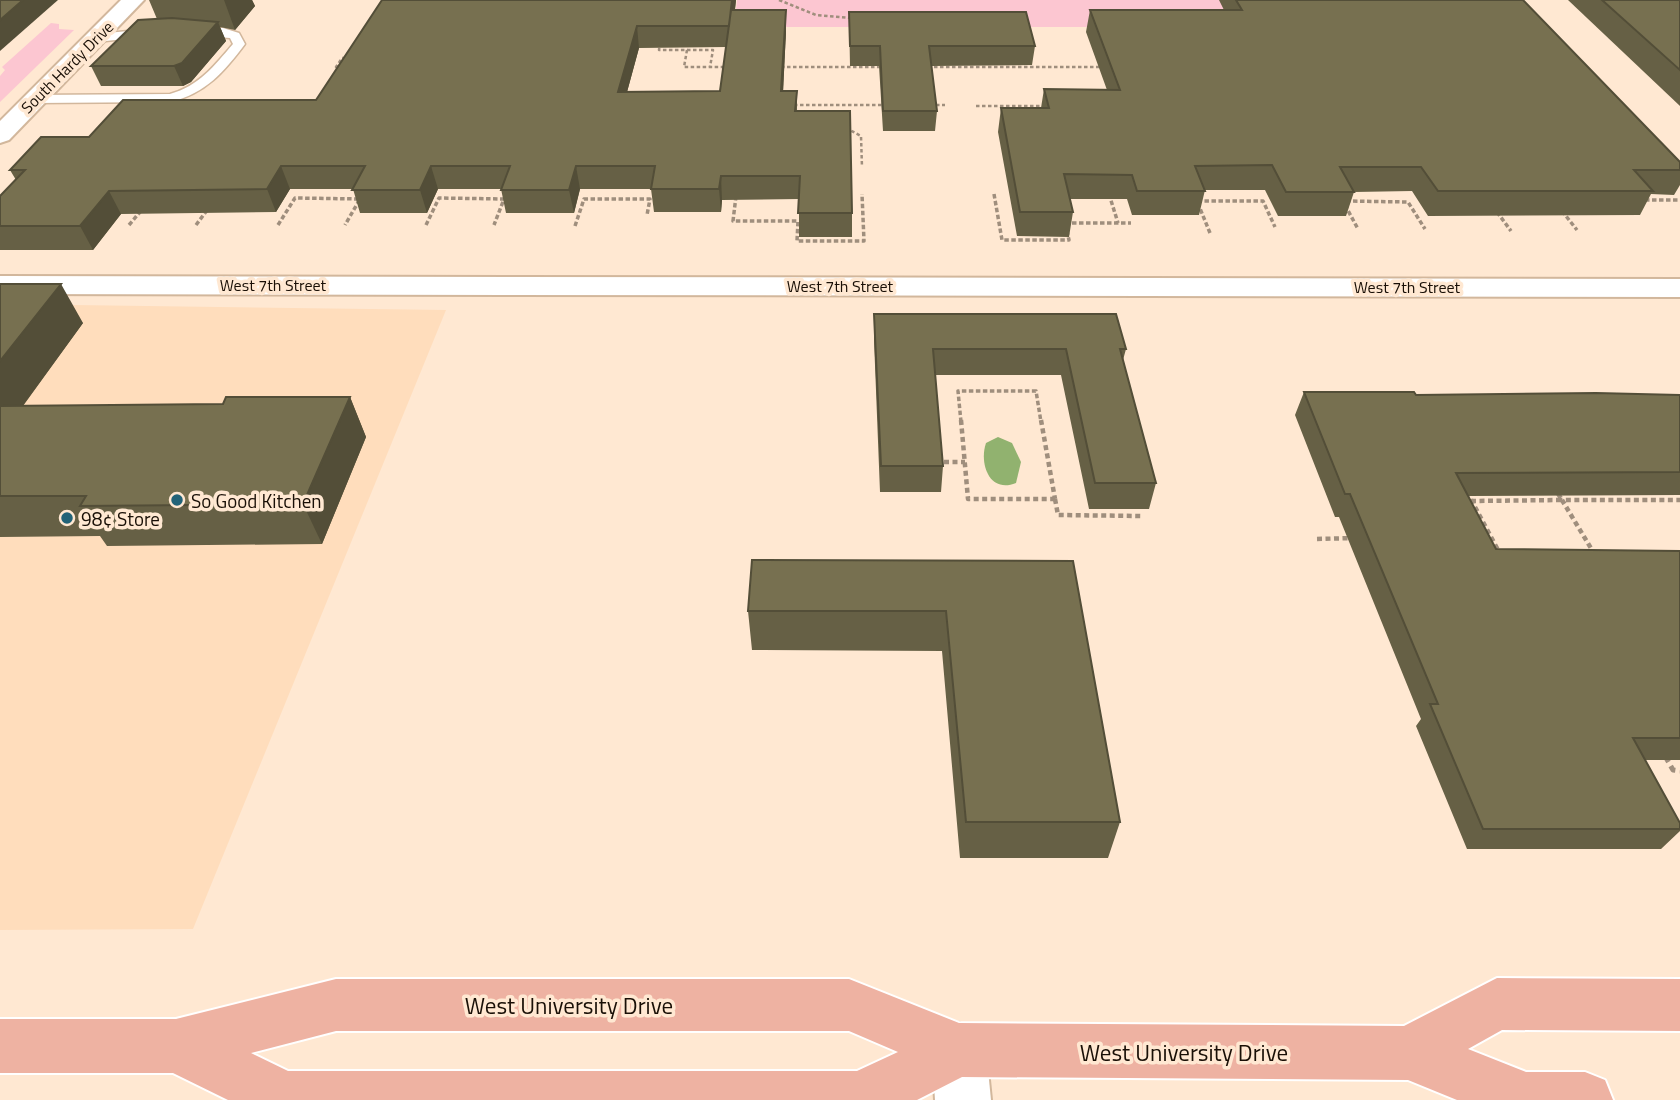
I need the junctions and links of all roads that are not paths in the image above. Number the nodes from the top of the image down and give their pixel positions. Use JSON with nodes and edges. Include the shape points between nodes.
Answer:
{"nodes":[{"id":1,"x":133,"y":0,"type":"edge"},
{"id":2,"x":160,"y":32,"type":"edge"},
{"id":3,"x":186,"y":32,"type":"edge"},
{"id":4,"x":96,"y":37,"type":"junction"},
{"id":5,"x":36,"y":99,"type":"junction"},
{"id":6,"x":0,"y":135,"type":"edge"},
{"id":7,"x":0,"y":285,"type":"edge"},
{"id":8,"x":1680,"y":288,"type":"edge"},
{"id":9,"x":1680,"y":1005,"type":"edge"},
{"id":10,"x":0,"y":1046,"type":"edge"},
{"id":11,"x":176,"y":1046,"type":"junction"},
{"id":12,"x":1408,"y":1053,"type":"junction"},
{"id":13,"x":961,"y":1075,"type":"edge"},
{"id":14,"x":1585,"y":1100,"type":"edge"}],
"edges":[{"from":1,"to":4,"type":"street","name":"South Hardy Drive"},
{"from":2,"to":4,"type":"lane"},
{"from":3,"to":5,"type":"lane","via":[[223,32],[235,36],[239,44],[202,87],[187,94]]},
{"from":4,"to":5,"type":"street","name":"South Hardy Drive"},
{"from":5,"to":6,"type":"street","name":"South Hardy Drive"},
{"from":7,"to":8,"type":"street","name":"West 7th Street"},
{"from":9,"to":12,"type":"main road","name":"West University Drive","via":[[1497,1004]]},
{"from":10,"to":11,"type":"main road","name":"West University Drive"},
{"from":11,"to":13,"type":"main road","name":"West University Drive","via":[[286,1099],[860,1099]]},
{"from":11,"to":13,"type":"main road","name":"West University Drive","via":[[336,1004],[849,1004]]},
{"from":12,"to":13,"type":"main road","name":"West University Drive"},
{"from":12,"to":14,"type":"main road","name":"West University Drive","via":[[1527,1100]]}]}
